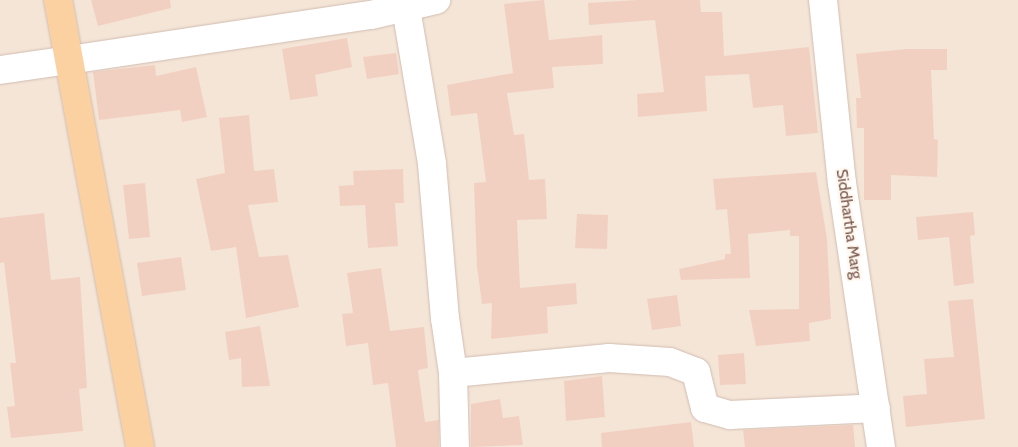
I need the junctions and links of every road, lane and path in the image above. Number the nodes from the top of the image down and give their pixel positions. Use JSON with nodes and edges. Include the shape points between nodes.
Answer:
{"nodes":[{"id":1,"x":58,"y":0,"type":"edge"},
{"id":2,"x":436,"y":0,"type":"edge"},
{"id":3,"x":823,"y":0,"type":"edge"},
{"id":4,"x":370,"y":8,"type":"edge"},
{"id":5,"x":406,"y":8,"type":"junction"},
{"id":6,"x":69,"y":60,"type":"junction"},
{"id":7,"x":0,"y":70,"type":"edge"},
{"id":8,"x":453,"y":373,"type":"junction"},
{"id":9,"x":876,"y":408,"type":"junction"},
{"id":10,"x":140,"y":447,"type":"edge"},
{"id":11,"x":455,"y":447,"type":"edge"},
{"id":12,"x":881,"y":447,"type":"edge"}],
"edges":[{"from":1,"to":6,"type":"main road"},
{"from":2,"to":5,"type":"street"},
{"from":3,"to":9,"type":"street","name":"Siddhartha Marg","via":[[842,183]]},
{"from":4,"to":5,"type":"street"},
{"from":4,"to":6,"type":"street"},
{"from":5,"to":8,"type":"street","via":[[432,164]]},
{"from":6,"to":7,"type":"street"},
{"from":6,"to":10,"type":"main road"},
{"from":8,"to":9,"type":"street","via":[[609,358],[670,362],[696,372],[705,408],[730,415]]},
{"from":8,"to":11,"type":"street"},
{"from":9,"to":12,"type":"street","name":"Siddhartha Marg"}]}
